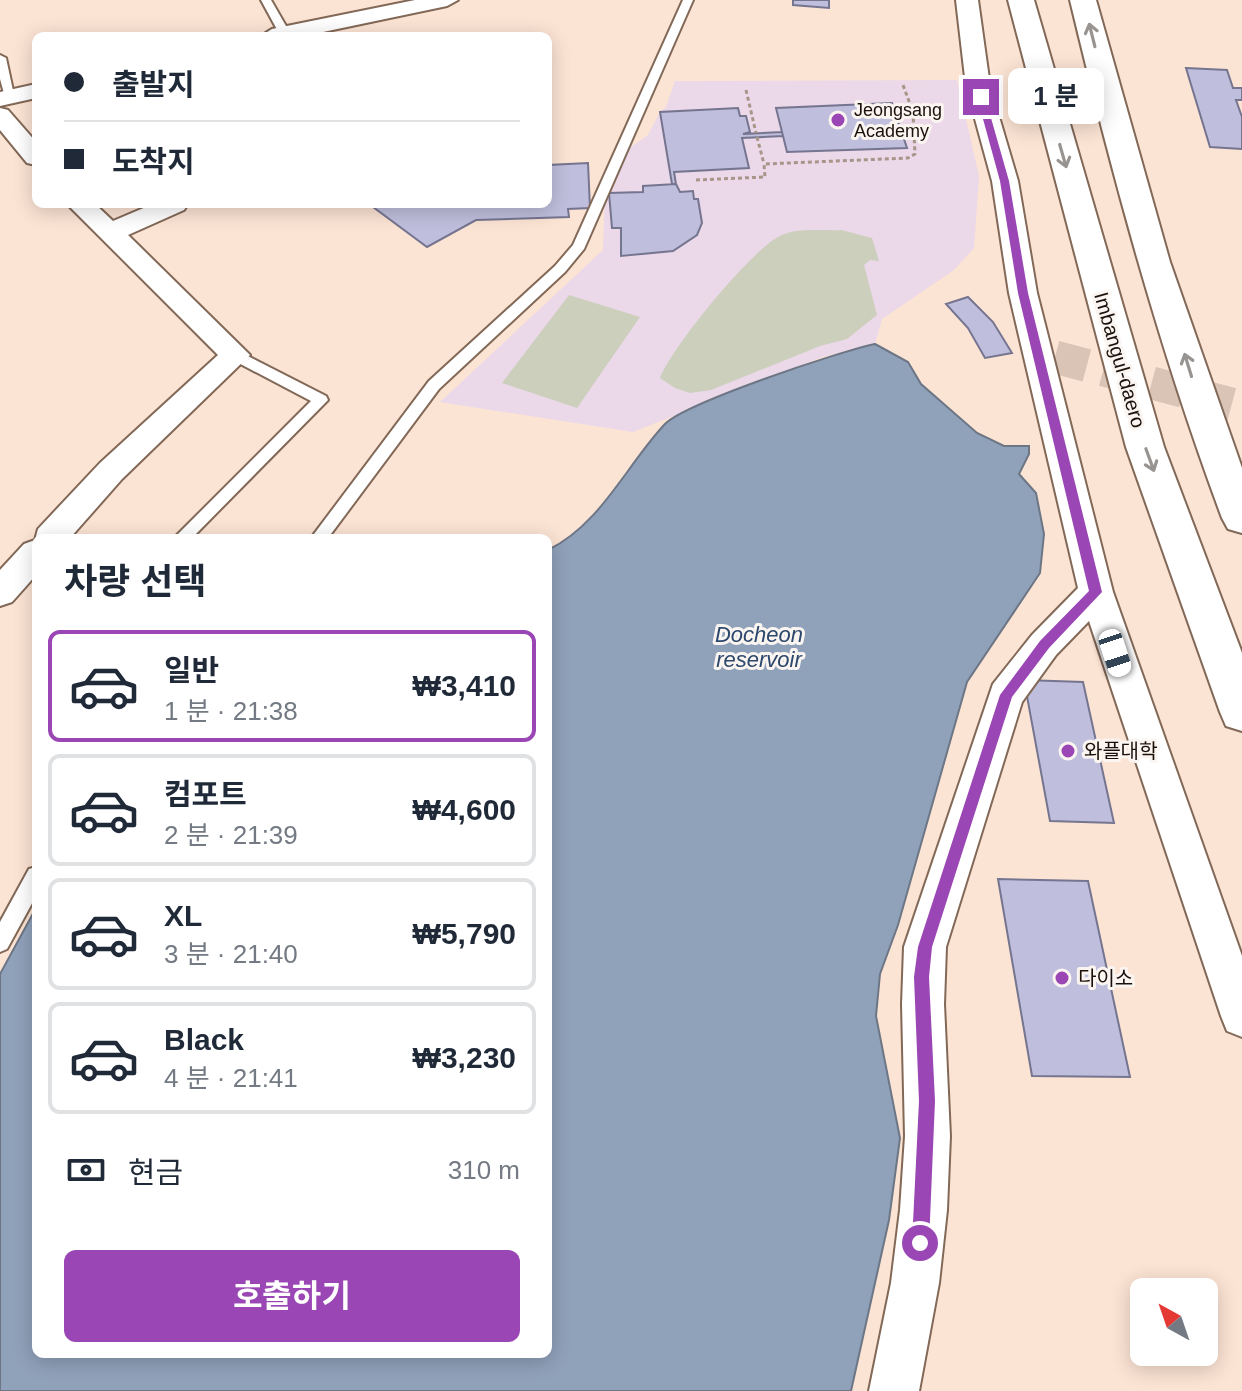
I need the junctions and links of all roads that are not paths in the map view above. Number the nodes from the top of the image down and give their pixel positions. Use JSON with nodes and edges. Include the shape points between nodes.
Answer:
{"nodes":[{"id":1,"x":266,"y":0,"type":"edge"},
{"id":2,"x":447,"y":0,"type":"edge"},
{"id":3,"x":688,"y":0,"type":"edge"},
{"id":4,"x":967,"y":0,"type":"edge"},
{"id":5,"x":1021,"y":0,"type":"edge"},
{"id":6,"x":1083,"y":0,"type":"edge"},
{"id":7,"x":277,"y":32,"type":"edge"},
{"id":8,"x":292,"y":32,"type":"edge"},
{"id":9,"x":0,"y":58,"type":"edge"},
{"id":10,"x":32,"y":93,"type":"edge"},
{"id":11,"x":4,"y":104,"type":"edge"},
{"id":12,"x":32,"y":151,"type":"edge"},
{"id":13,"x":85,"y":208,"type":"edge"},
{"id":14,"x":166,"y":208,"type":"edge"},
{"id":15,"x":112,"y":232,"type":"junction"},
{"id":16,"x":236,"y":355,"type":"junction"},
{"id":17,"x":1242,"y":518,"type":"edge"},
{"id":18,"x":54,"y":534,"type":"edge"},
{"id":19,"x":186,"y":534,"type":"edge"},
{"id":20,"x":322,"y":534,"type":"edge"},
{"id":21,"x":32,"y":557,"type":"edge"},
{"id":22,"x":0,"y":592,"type":"edge"},
{"id":23,"x":1096,"y":592,"type":"junction"},
{"id":24,"x":1242,"y":712,"type":"edge"},
{"id":25,"x":32,"y":883,"type":"edge"},
{"id":26,"x":0,"y":942,"type":"edge"},
{"id":27,"x":1242,"y":1016,"type":"edge"},
{"id":28,"x":894,"y":1391,"type":"edge"}],
"edges":[{"from":1,"to":7,"type":"lane"},
{"from":2,"to":8,"type":"street"},
{"from":3,"to":20,"type":"lane","via":[[579,246],[434,385]]},
{"from":4,"to":23,"type":"street","via":[[978,86],[1005,181],[1023,293],[1047,357]]},
{"from":5,"to":24,"type":"main road","name":"Imbangul-daero","one_way":true,"via":[[1145,447]]},
{"from":17,"to":6,"type":"main road","one_way":true,"via":[[1216,453],[1126,168]]},
{"from":9,"to":11,"type":"lane"},
{"from":10,"to":11,"type":"street"},
{"from":11,"to":12,"type":"street"},
{"from":13,"to":15,"type":"street"},
{"from":14,"to":15,"type":"street"},
{"from":15,"to":16,"type":"street"},
{"from":16,"to":18,"type":"street","via":[[111,471]]},
{"from":16,"to":19,"type":"lane","via":[[321,400]]},
{"from":21,"to":22,"type":"street"},
{"from":23,"to":27,"type":"street"},
{"from":23,"to":28,"type":"street","via":[[1044,645],[1006,695],[925,947],[925,1193]]},
{"from":25,"to":26,"type":"lane"}]}
